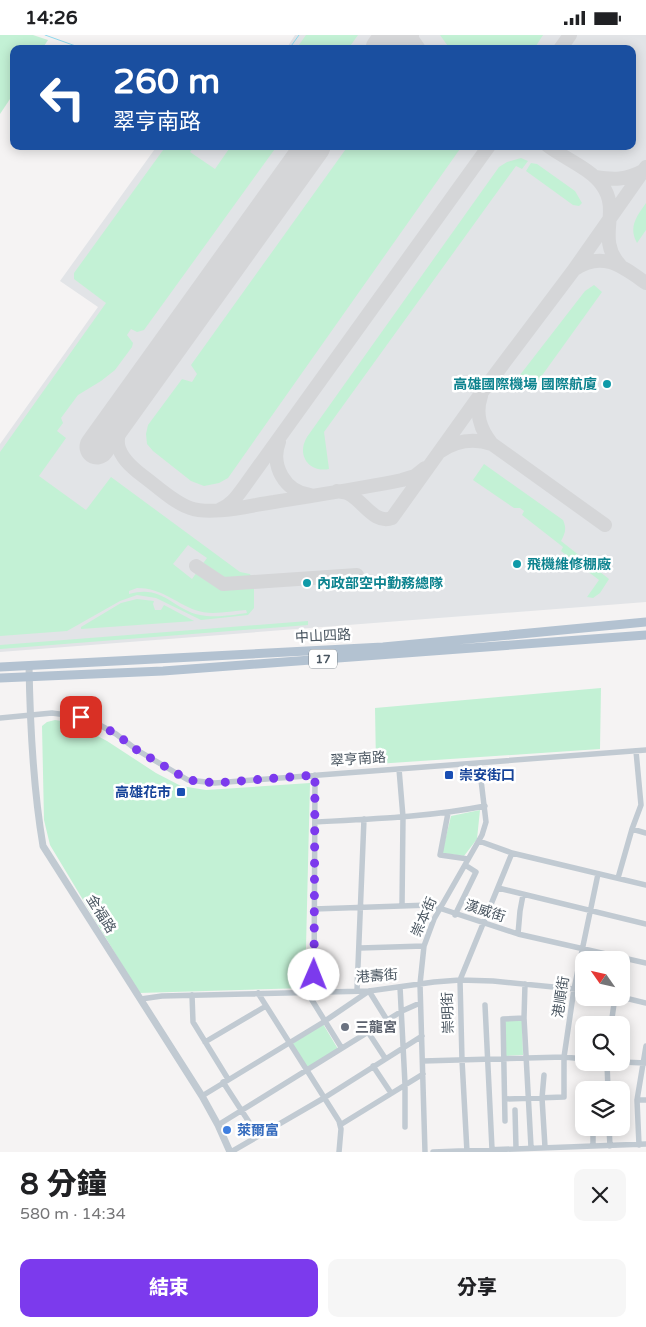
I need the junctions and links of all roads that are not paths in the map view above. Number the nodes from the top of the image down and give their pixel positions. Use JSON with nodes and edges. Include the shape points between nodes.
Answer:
{"nodes":[{"id":1,"x":646,"y":622,"type":"edge"},
{"id":2,"x":646,"y":635,"type":"edge"},
{"id":3,"x":29,"y":665,"type":"junction"},
{"id":4,"x":0,"y":667,"type":"edge"},
{"id":5,"x":29,"y":676,"type":"junction"},
{"id":6,"x":0,"y":678,"type":"edge"},
{"id":7,"x":30,"y":716,"type":"junction"},
{"id":8,"x":0,"y":717,"type":"edge"},
{"id":9,"x":646,"y":750,"type":"edge"},
{"id":10,"x":636,"y":751,"type":"junction"},
{"id":11,"x":479,"y":763,"type":"junction"},
{"id":12,"x":399,"y":769,"type":"junction"},
{"id":13,"x":315,"y":775,"type":"junction"},
{"id":14,"x":644,"y":803,"type":"edge"},
{"id":15,"x":485,"y":806,"type":"junction"},
{"id":16,"x":448,"y":813,"type":"junction"},
{"id":17,"x":403,"y":817,"type":"junction"},
{"id":18,"x":364,"y":819,"type":"junction"},
{"id":19,"x":315,"y":822,"type":"junction"},
{"id":20,"x":632,"y":829,"type":"junction"},
{"id":21,"x":646,"y":833,"type":"edge"},
{"id":22,"x":479,"y":841,"type":"junction"},
{"id":23,"x":512,"y":853,"type":"junction"},
{"id":24,"x":466,"y":862,"type":"junction"},
{"id":25,"x":598,"y":873,"type":"junction"},
{"id":26,"x":618,"y":878,"type":"junction"},
{"id":27,"x":646,"y":885,"type":"edge"},
{"id":28,"x":498,"y":888,"type":"junction"},
{"id":29,"x":524,"y":895,"type":"junction"},
{"id":30,"x":402,"y":906,"type":"junction"},
{"id":31,"x":360,"y":908,"type":"junction"},
{"id":32,"x":441,"y":908,"type":"junction"},
{"id":33,"x":314,"y":909,"type":"junction"},
{"id":34,"x":590,"y":911,"type":"junction"},
{"id":35,"x":455,"y":915,"type":"junction"},
{"id":36,"x":483,"y":924,"type":"junction"},
{"id":37,"x":646,"y":924,"type":"edge"},
{"id":38,"x":518,"y":934,"type":"junction"},
{"id":39,"x":424,"y":946,"type":"junction"},
{"id":40,"x":360,"y":948,"type":"junction"},
{"id":41,"x":583,"y":948,"type":"junction"},
{"id":42,"x":596,"y":951,"type":"edge"},
{"id":43,"x":630,"y":959,"type":"edge"},
{"id":44,"x":646,"y":963,"type":"edge"},
{"id":45,"x":460,"y":980,"type":"junction"},
{"id":46,"x":420,"y":984,"type":"junction"},
{"id":47,"x":525,"y":984,"type":"junction"},
{"id":48,"x":400,"y":987,"type":"junction"},
{"id":49,"x":574,"y":989,"type":"junction"},
{"id":50,"x":357,"y":990,"type":"junction"},
{"id":51,"x":369,"y":991,"type":"junction"},
{"id":52,"x":310,"y":992,"type":"junction"},
{"id":53,"x":258,"y":993,"type":"junction"},
{"id":54,"x":192,"y":995,"type":"junction"},
{"id":55,"x":141,"y":999,"type":"junction"},
{"id":56,"x":630,"y":999,"type":"edge"},
{"id":57,"x":420,"y":1003,"type":"junction"},
{"id":58,"x":646,"y":1003,"type":"edge"},
{"id":59,"x":485,"y":1005,"type":"dead end"},
{"id":60,"x":266,"y":1006,"type":"junction"},
{"id":61,"x":402,"y":1011,"type":"junction"},
{"id":62,"x":524,"y":1018,"type":"junction"},
{"id":63,"x":387,"y":1020,"type":"junction"},
{"id":64,"x":325,"y":1021,"type":"junction"},
{"id":65,"x":368,"y":1031,"type":"junction"},
{"id":66,"x":422,"y":1036,"type":"junction"},
{"id":67,"x":205,"y":1042,"type":"junction"},
{"id":68,"x":289,"y":1043,"type":"junction"},
{"id":69,"x":646,"y":1046,"type":"edge"},
{"id":70,"x":341,"y":1047,"type":"junction"},
{"id":71,"x":403,"y":1047,"type":"junction"},
{"id":72,"x":564,"y":1057,"type":"junction"},
{"id":73,"x":575,"y":1058,"type":"edge"},
{"id":74,"x":385,"y":1059,"type":"junction"},
{"id":75,"x":526,"y":1059,"type":"junction"},
{"id":76,"x":462,"y":1060,"type":"junction"},
{"id":77,"x":504,"y":1060,"type":"junction"},
{"id":78,"x":423,"y":1061,"type":"junction"},
{"id":79,"x":487,"y":1061,"type":"junction"},
{"id":80,"x":630,"y":1062,"type":"edge"},
{"id":81,"x":644,"y":1063,"type":"edge"},
{"id":82,"x":373,"y":1066,"type":"junction"},
{"id":83,"x":306,"y":1070,"type":"junction"},
{"id":84,"x":423,"y":1074,"type":"junction"},
{"id":85,"x":544,"y":1075,"type":"dead end"},
{"id":86,"x":225,"y":1081,"type":"junction"},
{"id":87,"x":405,"y":1085,"type":"junction"},
{"id":88,"x":391,"y":1093,"type":"junction"},
{"id":89,"x":202,"y":1096,"type":"junction"},
{"id":90,"x":324,"y":1098,"type":"junction"},
{"id":91,"x":529,"y":1098,"type":"junction"},
{"id":92,"x":542,"y":1098,"type":"junction"},
{"id":93,"x":505,"y":1099,"type":"junction"},
{"id":94,"x":636,"y":1100,"type":"junction"},
{"id":95,"x":646,"y":1100,"type":"edge"},
{"id":96,"x":515,"y":1110,"type":"dead end"},
{"id":97,"x":241,"y":1111,"type":"junction"},
{"id":98,"x":505,"y":1121,"type":"dead end"},
{"id":99,"x":218,"y":1125,"type":"junction"},
{"id":100,"x":340,"y":1125,"type":"junction"},
{"id":101,"x":405,"y":1127,"type":"dead end"},
{"id":102,"x":258,"y":1136,"type":"junction"},
{"id":103,"x":593,"y":1136,"type":"edge"},
{"id":104,"x":609,"y":1136,"type":"edge"},
{"id":105,"x":646,"y":1144,"type":"edge"},
{"id":106,"x":639,"y":1145,"type":"junction"},
{"id":107,"x":593,"y":1146,"type":"junction"},
{"id":108,"x":610,"y":1146,"type":"junction"},
{"id":109,"x":531,"y":1147,"type":"junction"},
{"id":110,"x":544,"y":1147,"type":"junction"},
{"id":111,"x":516,"y":1148,"type":"junction"},
{"id":112,"x":492,"y":1149,"type":"junction"},
{"id":113,"x":467,"y":1151,"type":"edge"},
{"id":114,"x":230,"y":1152,"type":"edge"},
{"id":115,"x":339,"y":1152,"type":"edge"},
{"id":116,"x":426,"y":1152,"type":"edge"},
{"id":117,"x":433,"y":1152,"type":"edge"}],
"edges":[{"from":1,"to":3,"type":"main road","name":"中山四路","number":"17","via":[[383,647]]},
{"from":2,"to":5,"type":"main road","name":"中山四路","number":"17","via":[[173,670]]},
{"from":3,"to":4,"type":"main road","name":"中山四路","number":"17"},
{"from":3,"to":5,"type":"street","name":"金福路"},
{"from":5,"to":6,"type":"main road","name":"中山四路","number":"17"},
{"from":5,"to":7,"type":"street","name":"金福路"},
{"from":7,"to":8,"type":"street","name":"翠亨南路"},
{"from":7,"to":13,"type":"street","name":"翠亨南路","via":[[52,713],[81,717],[96,723],[188,780],[215,783]]},
{"from":7,"to":55,"type":"street","name":"金福路","via":[[43,846]]},
{"from":9,"to":10,"type":"street","name":"翠亨南路"},
{"from":10,"to":11,"type":"street","name":"翠亨南路"},
{"from":10,"to":14,"type":"street"},
{"from":11,"to":12,"type":"street","name":"翠亨南路"},
{"from":11,"to":15,"type":"street","name":"崇本街"},
{"from":12,"to":13,"type":"street","name":"翠亨南路"},
{"from":12,"to":17,"type":"street"},
{"from":13,"to":19,"type":"street"},
{"from":14,"to":20,"type":"street"},
{"from":15,"to":16,"type":"street"},
{"from":15,"to":22,"type":"street","name":"崇本街","via":[[486,821]]},
{"from":16,"to":17,"type":"street"},
{"from":16,"to":24,"type":"street","via":[[440,855]]},
{"from":17,"to":18,"type":"street"},
{"from":17,"to":30,"type":"street"},
{"from":18,"to":19,"type":"street"},
{"from":18,"to":31,"type":"street"},
{"from":19,"to":33,"type":"street"},
{"from":20,"to":21,"type":"street"},
{"from":20,"to":26,"type":"street"},
{"from":22,"to":23,"type":"street"},
{"from":22,"to":24,"type":"street","name":"崇本街"},
{"from":23,"to":25,"type":"street"},
{"from":23,"to":28,"type":"street","name":"崇明街"},
{"from":24,"to":32,"type":"street","name":"崇本街"},
{"from":24,"to":35,"type":"street","via":[[476,872]]},
{"from":25,"to":26,"type":"street"},
{"from":25,"to":34,"type":"street","name":"港順街"},
{"from":26,"to":27,"type":"street"},
{"from":28,"to":29,"type":"street"},
{"from":28,"to":36,"type":"street","name":"崇明街"},
{"from":29,"to":34,"type":"street"},
{"from":29,"to":38,"type":"street"},
{"from":30,"to":31,"type":"street","name":"漢威街"},
{"from":30,"to":32,"type":"street","name":"漢威街"},
{"from":31,"to":33,"type":"street","name":"漢威街"},
{"from":31,"to":40,"type":"street"},
{"from":32,"to":35,"type":"street","name":"漢威街"},
{"from":32,"to":39,"type":"street","name":"崇本街"},
{"from":33,"to":52,"type":"street"},
{"from":34,"to":37,"type":"street"},
{"from":34,"to":41,"type":"street","name":"港順街"},
{"from":35,"to":36,"type":"street","name":"漢威街"},
{"from":36,"to":38,"type":"street","name":"漢威街"},
{"from":36,"to":45,"type":"street","name":"崇明街"},
{"from":38,"to":41,"type":"street","name":"漢威街"},
{"from":39,"to":40,"type":"street"},
{"from":39,"to":46,"type":"street","name":"崇本街"},
{"from":40,"to":50,"type":"street"},
{"from":41,"to":42,"type":"street","name":"漢威街"},
{"from":41,"to":49,"type":"street","name":"港順街"},
{"from":43,"to":44,"type":"street","name":"漢威街"},
{"from":45,"to":46,"type":"street","name":"港壽街"},
{"from":45,"to":47,"type":"street","name":"港壽街"},
{"from":45,"to":76,"type":"street","name":"崇明街"},
{"from":46,"to":48,"type":"street","name":"港壽街"},
{"from":46,"to":57,"type":"street","name":"崇本街"},
{"from":47,"to":49,"type":"street","name":"港壽街"},
{"from":47,"to":62,"type":"street"},
{"from":48,"to":51,"type":"street","name":"港壽街"},
{"from":48,"to":61,"type":"street"},
{"from":49,"to":72,"type":"street","name":"港順街"},
{"from":50,"to":51,"type":"street","name":"港壽街"},
{"from":50,"to":52,"type":"street","name":"港壽街"},
{"from":51,"to":63,"type":"street"},
{"from":51,"to":64,"type":"street"},
{"from":52,"to":53,"type":"street","name":"港壽街"},
{"from":52,"to":64,"type":"street"},
{"from":53,"to":54,"type":"street","name":"港壽街"},
{"from":53,"to":60,"type":"street"},
{"from":54,"to":55,"type":"street","name":"港壽街"},
{"from":54,"to":67,"type":"street","via":[[193,1022]]},
{"from":55,"to":89,"type":"street","name":"金福路"},
{"from":56,"to":58,"type":"street"},
{"from":57,"to":61,"type":"street"},
{"from":57,"to":66,"type":"street","name":"崇本街"},
{"from":59,"to":79,"type":"street"},
{"from":60,"to":67,"type":"street"},
{"from":60,"to":68,"type":"street"},
{"from":61,"to":63,"type":"street"},
{"from":61,"to":71,"type":"street"},
{"from":62,"to":75,"type":"street"},
{"from":62,"to":77,"type":"street","via":[[503,1019]]},
{"from":63,"to":65,"type":"street"},
{"from":64,"to":68,"type":"street"},
{"from":64,"to":70,"type":"street"},
{"from":65,"to":70,"type":"street"},
{"from":65,"to":74,"type":"street"},
{"from":66,"to":71,"type":"street"},
{"from":66,"to":78,"type":"street","name":"崇本街"},
{"from":67,"to":86,"type":"street"},
{"from":68,"to":83,"type":"street"},
{"from":68,"to":86,"type":"street"},
{"from":69,"to":81,"type":"street"},
{"from":70,"to":83,"type":"street"},
{"from":71,"to":74,"type":"street"},
{"from":71,"to":87,"type":"street"},
{"from":72,"to":73,"type":"street"},
{"from":72,"to":75,"type":"street"},
{"from":72,"to":92,"type":"street","name":"港順街","via":[[564,1097]]},
{"from":74,"to":82,"type":"street"},
{"from":75,"to":77,"type":"street"},
{"from":75,"to":91,"type":"street"},
{"from":76,"to":78,"type":"street"},
{"from":76,"to":79,"type":"street"},
{"from":76,"to":113,"type":"street","name":"崇明街"},
{"from":77,"to":79,"type":"street"},
{"from":77,"to":93,"type":"street"},
{"from":78,"to":84,"type":"street","name":"崇本街"},
{"from":79,"to":112,"type":"street"},
{"from":80,"to":81,"type":"street"},
{"from":81,"to":94,"type":"street"},
{"from":82,"to":88,"type":"street"},
{"from":82,"to":90,"type":"street"},
{"from":83,"to":90,"type":"street"},
{"from":83,"to":97,"type":"street"},
{"from":84,"to":87,"type":"street"},
{"from":84,"to":116,"type":"street","name":"崇本街"},
{"from":85,"to":92,"type":"street"},
{"from":86,"to":89,"type":"street"},
{"from":86,"to":97,"type":"street"},
{"from":87,"to":88,"type":"street"},
{"from":87,"to":101,"type":"street"},
{"from":88,"to":100,"type":"street"},
{"from":89,"to":99,"type":"street","name":"金福路"},
{"from":90,"to":100,"type":"street"},
{"from":90,"to":102,"type":"street"},
{"from":91,"to":92,"type":"street"},
{"from":91,"to":93,"type":"street"},
{"from":91,"to":109,"type":"street"},
{"from":92,"to":110,"type":"street"},
{"from":93,"to":98,"type":"street"},
{"from":94,"to":95,"type":"street"},
{"from":94,"to":106,"type":"street"},
{"from":96,"to":111,"type":"street"},
{"from":97,"to":99,"type":"street"},
{"from":97,"to":102,"type":"street"},
{"from":99,"to":114,"type":"street","name":"金福路"},
{"from":100,"to":115,"type":"street"},
{"from":102,"to":114,"type":"street"},
{"from":103,"to":107,"type":"street"},
{"from":104,"to":108,"type":"street"},
{"from":105,"to":106,"type":"street"},
{"from":106,"to":108,"type":"street"},
{"from":107,"to":108,"type":"street"},
{"from":107,"to":110,"type":"street"},
{"from":109,"to":110,"type":"street"},
{"from":109,"to":111,"type":"street"},
{"from":111,"to":112,"type":"street"},
{"from":112,"to":113,"type":"street"},
{"from":113,"to":117,"type":"street"}]}
